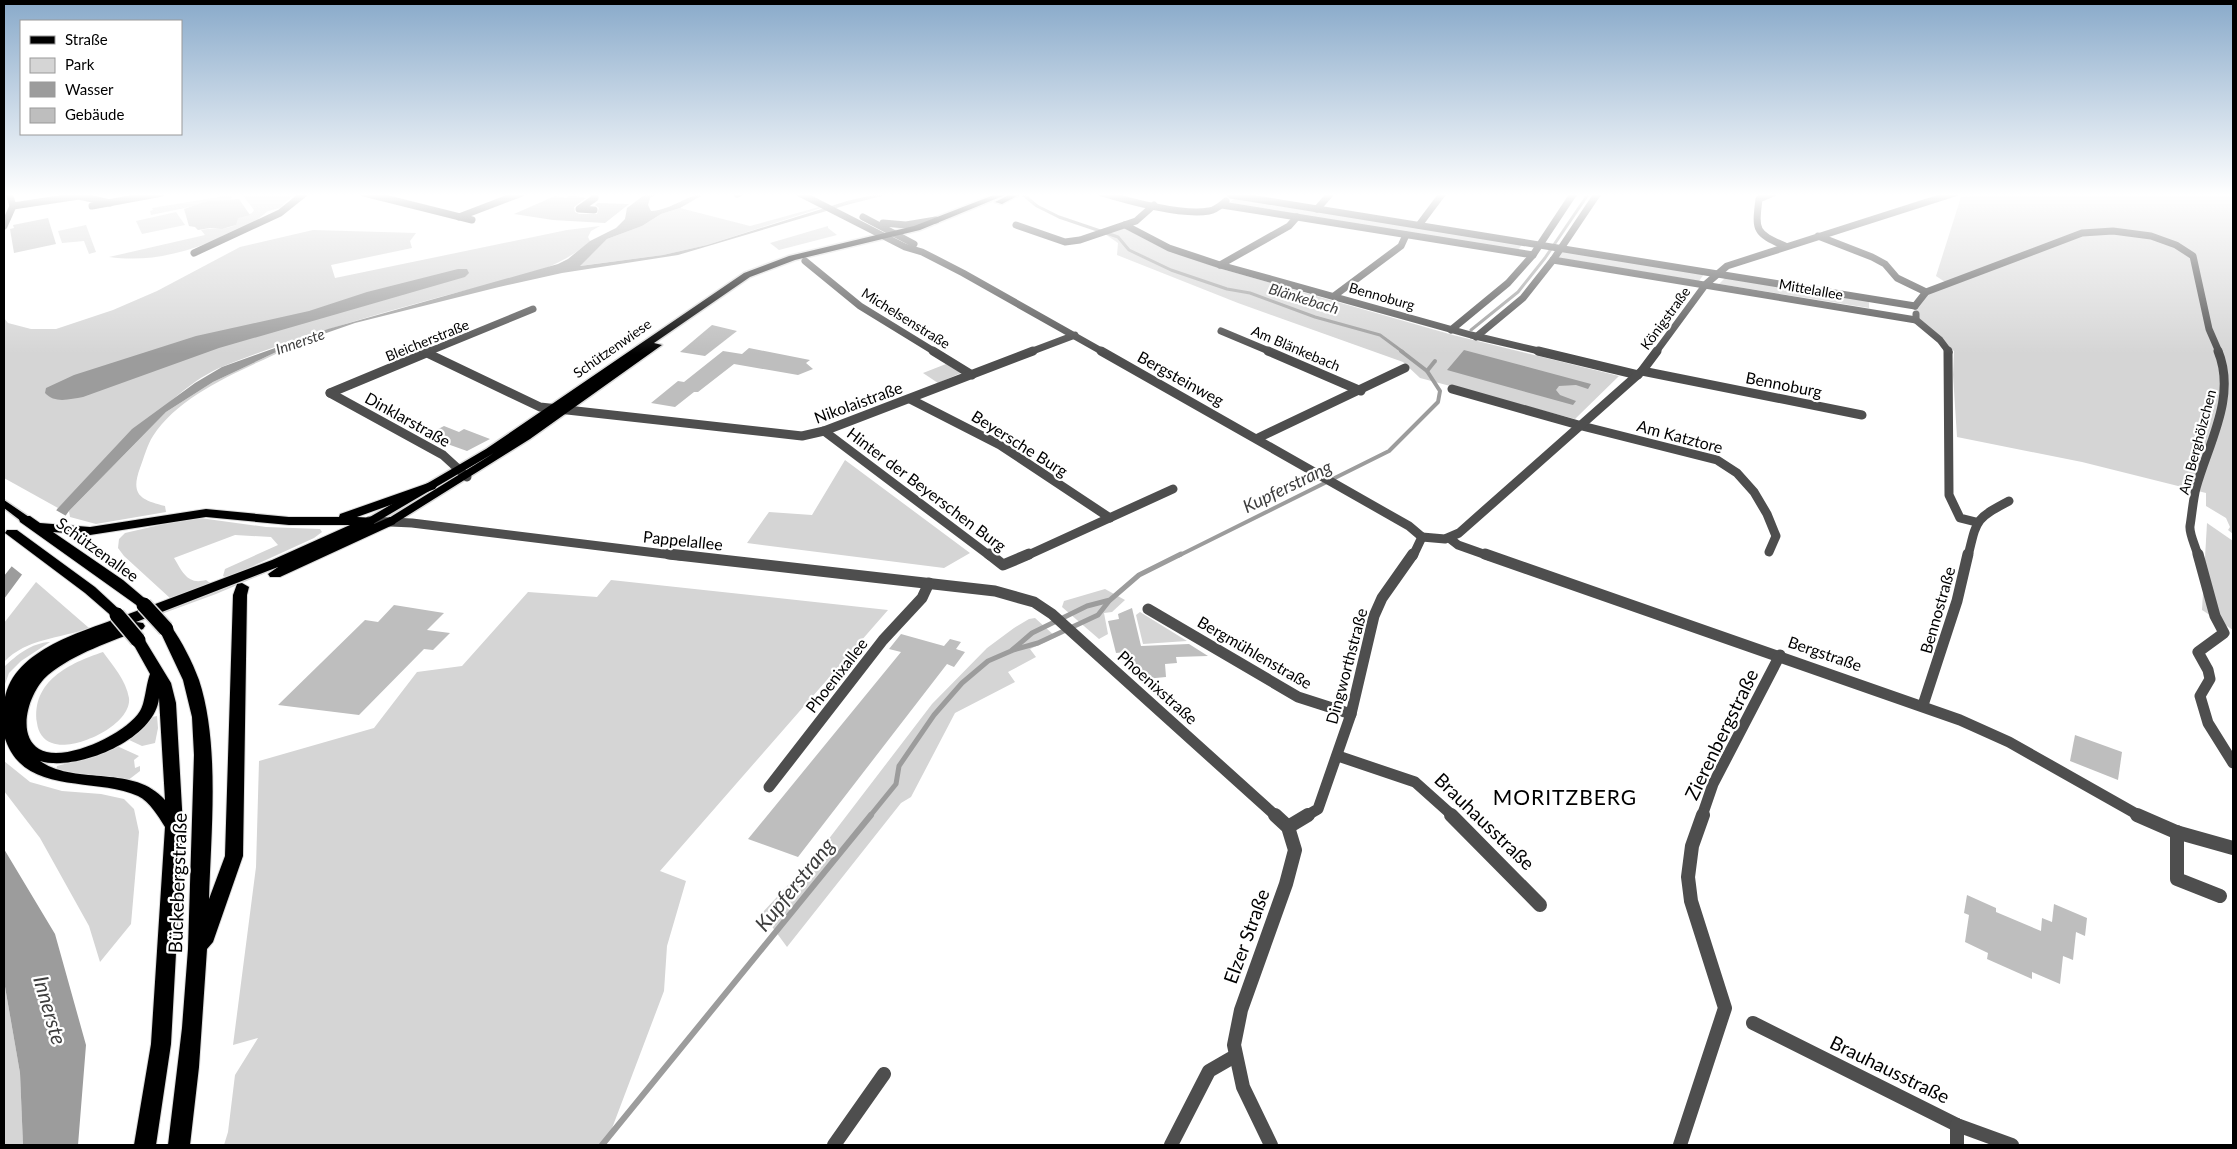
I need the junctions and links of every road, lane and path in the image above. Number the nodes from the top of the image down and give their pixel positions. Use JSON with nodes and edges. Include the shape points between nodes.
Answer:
{"nodes":[{"id":1,"x":208,"y":247,"type":"edge"},
{"id":2,"x":844,"y":247,"type":"edge"},
{"id":3,"x":859,"y":247,"type":"edge"},
{"id":4,"x":907,"y":247,"type":"edge"},
{"id":5,"x":1166,"y":247,"type":"edge"},
{"id":6,"x":1253,"y":247,"type":"edge"},
{"id":7,"x":1400,"y":247,"type":"edge"},
{"id":8,"x":1480,"y":247,"type":"edge"},
{"id":9,"x":1538,"y":247,"type":"edge"},
{"id":10,"x":1551,"y":247,"type":"edge"},
{"id":11,"x":1783,"y":247,"type":"edge"},
{"id":12,"x":1845,"y":247,"type":"edge"},
{"id":13,"x":2046,"y":247,"type":"edge"},
{"id":14,"x":2179,"y":247,"type":"edge"},
{"id":15,"x":1561,"y":248,"type":"junction"},
{"id":16,"x":194,"y":253,"type":"dead end"},
{"id":17,"x":1533,"y":255,"type":"junction"},
{"id":18,"x":1553,"y":260,"type":"junction"},
{"id":19,"x":805,"y":261,"type":"junction"},
{"id":20,"x":1220,"y":265,"type":"junction"},
{"id":21,"x":1717,"y":273,"type":"junction"},
{"id":22,"x":1706,"y":284,"type":"junction"},
{"id":23,"x":1926,"y":292,"type":"junction"},
{"id":24,"x":1334,"y":296,"type":"junction"},
{"id":25,"x":1915,"y":306,"type":"junction"},
{"id":26,"x":533,"y":309,"type":"dead end"},
{"id":27,"x":1916,"y":320,"type":"junction"},
{"id":28,"x":1451,"y":330,"type":"junction"},
{"id":29,"x":1221,"y":331,"type":"dead end"},
{"id":30,"x":1075,"y":335,"type":"junction"},
{"id":31,"x":1476,"y":337,"type":"junction"},
{"id":32,"x":428,"y":353,"type":"junction"},
{"id":33,"x":1405,"y":368,"type":"dead end"},
{"id":34,"x":1640,"y":373,"type":"junction"},
{"id":35,"x":972,"y":375,"type":"junction"},
{"id":36,"x":1361,"y":390,"type":"junction"},
{"id":37,"x":1452,"y":390,"type":"dead end"},
{"id":38,"x":330,"y":393,"type":"joint"},
{"id":39,"x":910,"y":399,"type":"junction"},
{"id":40,"x":550,"y":409,"type":"junction"},
{"id":41,"x":567,"y":411,"type":"junction"},
{"id":42,"x":1862,"y":415,"type":"dead end"},
{"id":43,"x":1582,"y":426,"type":"junction"},
{"id":44,"x":824,"y":432,"type":"junction"},
{"id":45,"x":1258,"y":438,"type":"junction"},
{"id":46,"x":463,"y":473,"type":"junction"},
{"id":47,"x":431,"y":486,"type":"junction"},
{"id":48,"x":1173,"y":489,"type":"dead end"},
{"id":49,"x":2009,"y":501,"type":"dead end"},
{"id":50,"x":4,"y":503,"type":"edge"},
{"id":51,"x":1110,"y":518,"type":"junction"},
{"id":52,"x":25,"y":519,"type":"joint"},
{"id":53,"x":327,"y":521,"type":"junction"},
{"id":54,"x":369,"y":521,"type":"junction"},
{"id":55,"x":390,"y":521,"type":"junction"},
{"id":56,"x":1976,"y":522,"type":"junction"},
{"id":57,"x":37,"y":527,"type":"junction"},
{"id":58,"x":7,"y":531,"type":"edge"},
{"id":59,"x":1422,"y":537,"type":"junction"},
{"id":60,"x":1449,"y":538,"type":"junction"},
{"id":61,"x":1769,"y":552,"type":"dead end"},
{"id":62,"x":929,"y":583,"type":"junction"},
{"id":63,"x":242,"y":587,"type":"junction"},
{"id":64,"x":994,"y":591,"type":"joint"},
{"id":65,"x":1148,"y":609,"type":"dead end"},
{"id":66,"x":166,"y":629,"type":"joint"},
{"id":67,"x":1780,"y":656,"type":"junction"},
{"id":68,"x":158,"y":674,"type":"junction"},
{"id":69,"x":1923,"y":705,"type":"junction"},
{"id":70,"x":1351,"y":714,"type":"junction"},
{"id":71,"x":1338,"y":756,"type":"junction"},
{"id":72,"x":2233,"y":764,"type":"edge"},
{"id":73,"x":769,"y":787,"type":"dead end"},
{"id":74,"x":174,"y":826,"type":"junction"},
{"id":75,"x":1288,"y":827,"type":"junction"},
{"id":76,"x":2177,"y":832,"type":"junction"},
{"id":77,"x":2233,"y":848,"type":"edge"},
{"id":78,"x":2220,"y":896,"type":"dead end"},
{"id":79,"x":1540,"y":906,"type":"dead end"},
{"id":80,"x":198,"y":957,"type":"junction"},
{"id":81,"x":1753,"y":1023,"type":"dead end"},
{"id":82,"x":1234,"y":1056,"type":"junction"},
{"id":83,"x":884,"y":1074,"type":"dead end"},
{"id":84,"x":1957,"y":1124,"type":"junction"},
{"id":85,"x":145,"y":1145,"type":"edge"},
{"id":86,"x":179,"y":1145,"type":"edge"},
{"id":87,"x":834,"y":1145,"type":"edge"},
{"id":88,"x":1171,"y":1145,"type":"edge"},
{"id":89,"x":1271,"y":1145,"type":"edge"},
{"id":90,"x":1680,"y":1145,"type":"edge"},
{"id":91,"x":1957,"y":1145,"type":"edge"},
{"id":92,"x":2012,"y":1145,"type":"edge"}],
"edges":[{"from":1,"to":16,"type":"street"},
{"from":2,"to":40,"type":"main road","name":"Schützenwiese","via":[[792,258],[740,279]]},
{"from":3,"to":19,"type":"main road","name":"Schützenwiese"},
{"from":4,"to":30,"type":"street","name":"Bergsteinweg"},
{"from":5,"to":20,"type":"street","name":"Bennoburg"},
{"from":6,"to":20,"type":"street"},
{"from":7,"to":24,"type":"street"},
{"from":8,"to":17,"type":"street"},
{"from":9,"to":17,"type":"street"},
{"from":10,"to":15,"type":"street","name":"Mittelallee"},
{"from":11,"to":21,"type":"street","name":"Königstraße","via":[[1740,260]]},
{"from":12,"to":23,"type":"street","via":[[1886,264],[1897,278]]},
{"from":13,"to":23,"type":"street","name":"Am Berghölzchen"},
{"from":14,"to":72,"type":"street","name":"Am Berghölzchen","via":[[2193,256],[2209,329],[2223,362],[2226,388],[2196,489],[2196,513],[2190,527],[2215,616],[2224,633],[2198,652],[2211,675],[2210,686],[2200,696],[2203,714]]},
{"from":15,"to":18,"type":"street"},
{"from":15,"to":21,"type":"street","name":"Mittelallee"},
{"from":17,"to":28,"type":"street","via":[[1508,283]]},
{"from":18,"to":22,"type":"street","name":"Mittelallee"},
{"from":18,"to":31,"type":"street","via":[[1523,298]]},
{"from":19,"to":35,"type":"street","name":"Michelsenstraße","via":[[860,306]]},
{"from":19,"to":41,"type":"main road","name":"Schützenwiese","via":[[748,282]]},
{"from":20,"to":24,"type":"street","name":"Bennoburg"},
{"from":21,"to":22,"type":"street","name":"Königstraße"},
{"from":21,"to":25,"type":"street","name":"Mittelallee"},
{"from":22,"to":27,"type":"street","name":"Mittelallee"},
{"from":22,"to":34,"type":"street","name":"Königstraße"},
{"from":23,"to":25,"type":"street"},
{"from":24,"to":28,"type":"street","name":"Bennoburg"},
{"from":25,"to":27,"type":"street"},
{"from":26,"to":32,"type":"street","name":"Bleicherstraße"},
{"from":27,"to":56,"type":"street","via":[[1940,340],[1948,353],[1949,495],[1960,518]]},
{"from":28,"to":31,"type":"street","name":"Bennoburg"},
{"from":29,"to":36,"type":"street","name":"Am Blänkebach"},
{"from":30,"to":35,"type":"street","name":"Nikolaistraße"},
{"from":30,"to":45,"type":"street","name":"Bergsteinweg"},
{"from":31,"to":34,"type":"street","name":"Bennoburg"},
{"from":32,"to":38,"type":"street","name":"Bleicherstraße"},
{"from":32,"to":40,"type":"street","name":"Nikolaistraße","via":[[534,406]]},
{"from":33,"to":36,"type":"street"},
{"from":34,"to":42,"type":"street","name":"Bennoburg"},
{"from":34,"to":43,"type":"street","name":"Königstraße"},
{"from":35,"to":39,"type":"street","name":"Nikolaistraße"},
{"from":36,"to":45,"type":"street"},
{"from":37,"to":43,"type":"street"},
{"from":38,"to":46,"type":"street","name":"Dinklarstraße","via":[[443,455]]},
{"from":39,"to":44,"type":"street","name":"Nikolaistraße"},
{"from":39,"to":51,"type":"street","name":"Beyersche Burg","via":[[1000,445]]},
{"from":40,"to":41,"type":"street","name":"Nikolaistraße"},
{"from":40,"to":46,"type":"main road","name":"Schützenwiese"},
{"from":41,"to":44,"type":"street","name":"Nikolaistraße","via":[[802,436]]},
{"from":41,"to":46,"type":"main road","name":"Schützenwiese"},
{"from":43,"to":60,"type":"street","name":"Königstraße","via":[[1459,533]]},
{"from":43,"to":61,"type":"street","name":"Am Katztore","via":[[1728,465],[1752,491],[1770,519],[1776,536]]},
{"from":44,"to":51,"type":"street","name":"Hinter der Beyerschen Burg","via":[[1003,565]]},
{"from":45,"to":59,"type":"street","name":"Bergsteinweg","via":[[1410,526]]},
{"from":46,"to":47,"type":"main road","name":"Schützenwiese"},
{"from":46,"to":55,"type":"main road","name":"Schützenwiese"},
{"from":47,"to":53,"type":"highway","via":[[368,510]]},
{"from":47,"to":54,"type":"main road","name":"Schützenwiese"},
{"from":48,"to":51,"type":"street"},
{"from":49,"to":56,"type":"street","via":[[1986,512]]},
{"from":50,"to":52,"type":"main road","name":"Schützenallee"},
{"from":52,"to":57,"type":"highway","name":"Schützenallee"},
{"from":53,"to":54,"type":"highway"},
{"from":53,"to":57,"type":"highway","via":[[200,513],[90,532]]},
{"from":54,"to":55,"type":"street","name":"Pappelallee"},
{"from":54,"to":74,"type":"highway","via":[[277,563],[64,644],[36,661],[20,678],[7,728],[9,742],[19,760],[38,771],[62,778],[141,790],[153,797]]},
{"from":55,"to":62,"type":"street","name":"Pappelallee"},
{"from":55,"to":63,"type":"highway"},
{"from":56,"to":69,"type":"street","name":"Bennostraße","via":[[1957,601]]},
{"from":57,"to":66,"type":"highway","name":"Schützenallee","bridge":true,"via":[[118,583]]},
{"from":58,"to":68,"type":"highway","name":"Bückebergstraße","bridge":true,"via":[[90,590],[117,615],[138,640]]},
{"from":59,"to":60,"type":"street"},
{"from":59,"to":70,"type":"street","name":"Dingworthstraße","via":[[1418,548],[1382,598],[1374,616]]},
{"from":60,"to":67,"type":"street","name":"Bergstraße","via":[[1458,545]]},
{"from":62,"to":64,"type":"street","name":"Pappelallee"},
{"from":62,"to":73,"type":"street","name":"Phoenixallee","via":[[922,598],[883,640]]},
{"from":63,"to":68,"type":"highway","via":[[85,647],[57,661],[36,677],[24,694],[19,718],[22,741],[32,753],[51,759],[82,754],[109,743],[131,730],[147,714]]},
{"from":63,"to":80,"type":"highway","via":[[234,856]]},
{"from":64,"to":75,"type":"street","name":"Phoenixstraße","via":[[1014,594],[1052,614]]},
{"from":65,"to":70,"type":"street","name":"Bergmühlenstraße","via":[[1298,697]]},
{"from":66,"to":80,"type":"highway","name":"Bückebergstraße","via":[[191,681],[201,734]]},
{"from":67,"to":69,"type":"street","name":"Bergstraße"},
{"from":67,"to":90,"type":"street","name":"Zierenbergstraße","via":[[1713,784],[1692,846],[1688,877],[1691,901],[1725,1008]]},
{"from":68,"to":74,"type":"highway","name":"Bückebergstraße","via":[[168,703],[171,729]]},
{"from":69,"to":76,"type":"street","name":"Bergstraße","via":[[1988,730],[2133,814]]},
{"from":70,"to":71,"type":"street","name":"Dingworthstraße"},
{"from":71,"to":75,"type":"street","via":[[1318,809]]},
{"from":71,"to":79,"type":"street","name":"Brauhausstraße","via":[[1414,782],[1434,797]]},
{"from":74,"to":85,"type":"highway","name":"Bückebergstraße","via":[[161,1044]]},
{"from":75,"to":82,"type":"street","name":"Elzer Straße","via":[[1296,850],[1239,1015]]},
{"from":76,"to":77,"type":"street","name":"Bergstraße"},
{"from":76,"to":78,"type":"street","via":[[2177,879]]},
{"from":80,"to":86,"type":"highway","name":"Bückebergstraße","via":[[190,1066]]},
{"from":81,"to":84,"type":"street","name":"Brauhausstraße"},
{"from":82,"to":88,"type":"street","via":[[1209,1071]]},
{"from":82,"to":89,"type":"street","name":"Elzer Straße","via":[[1243,1087]]},
{"from":83,"to":87,"type":"street"},
{"from":84,"to":91,"type":"street"},
{"from":84,"to":92,"type":"street","name":"Brauhausstraße"}]}
